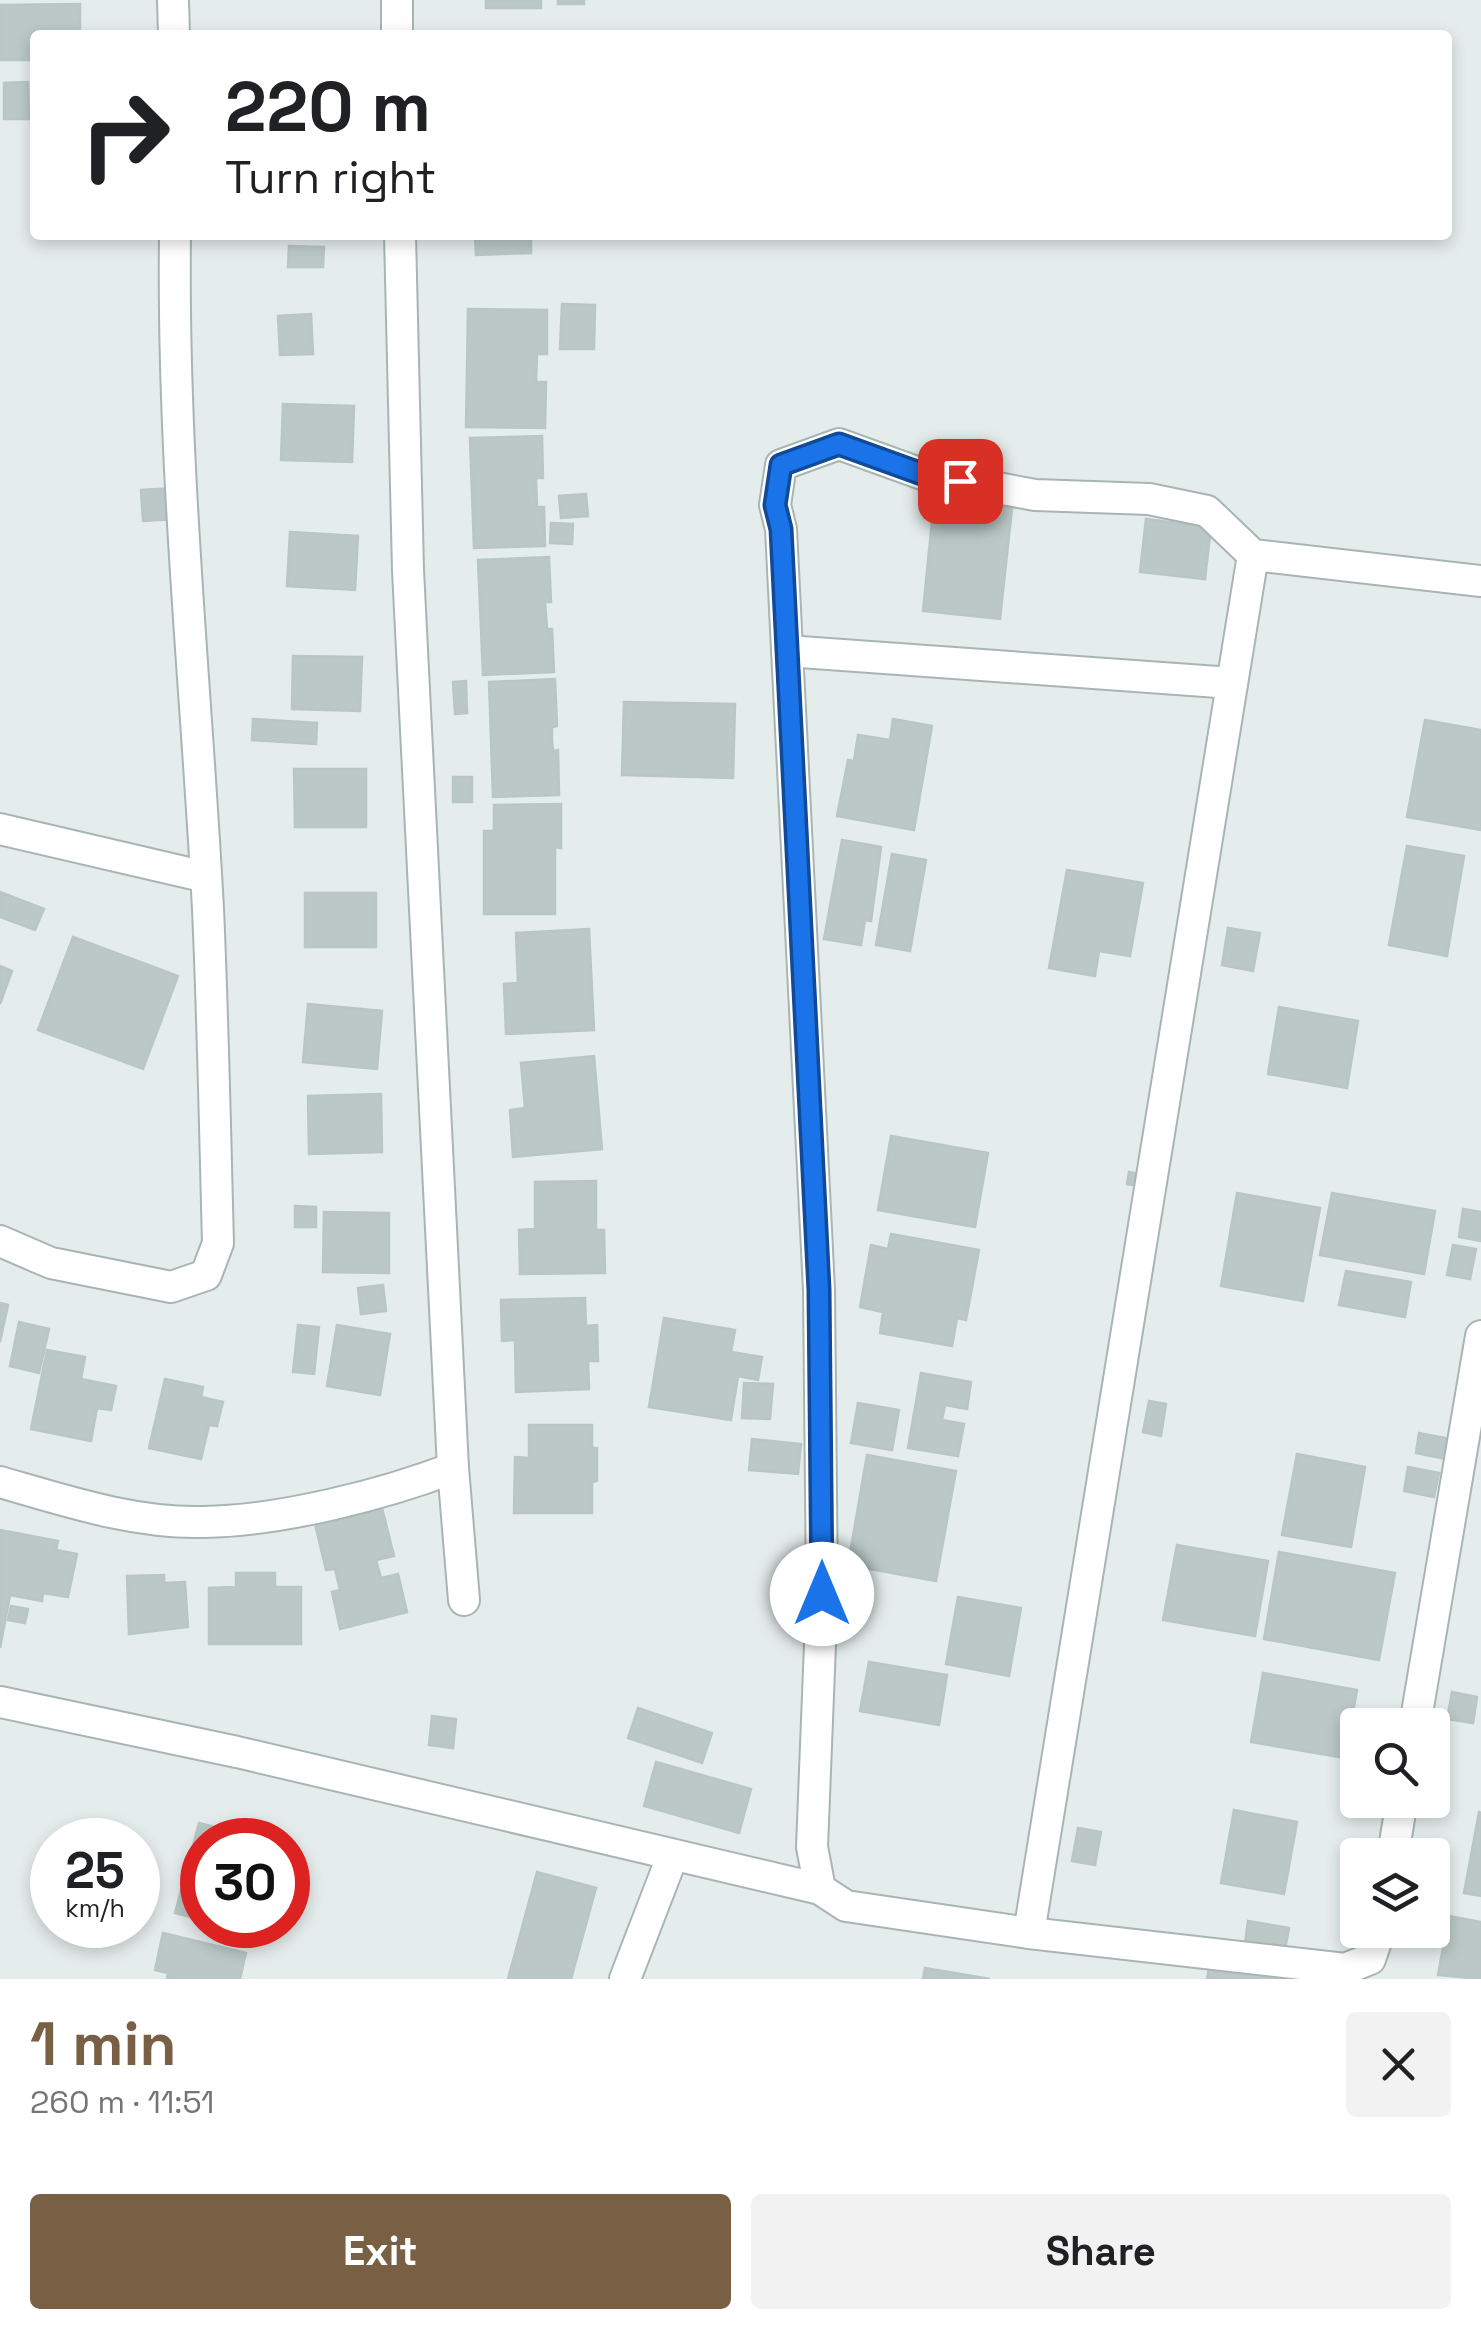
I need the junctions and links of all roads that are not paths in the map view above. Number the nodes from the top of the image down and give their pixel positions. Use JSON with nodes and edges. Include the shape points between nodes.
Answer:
{"nodes":[{"id":1,"x":173,"y":0,"type":"edge"},
{"id":2,"x":397,"y":0,"type":"edge"},
{"id":3,"x":174,"y":30,"type":"edge"},
{"id":4,"x":397,"y":30,"type":"edge"},
{"id":5,"x":176,"y":240,"type":"edge"},
{"id":6,"x":400,"y":240,"type":"edge"},
{"id":7,"x":1252,"y":555,"type":"junction"},
{"id":8,"x":1481,"y":581,"type":"edge"},
{"id":9,"x":787,"y":651,"type":"junction"},
{"id":10,"x":1232,"y":683,"type":"junction"},
{"id":11,"x":0,"y":829,"type":"edge"},
{"id":12,"x":206,"y":877,"type":"junction"},
{"id":13,"x":0,"y":1241,"type":"edge"},
{"id":14,"x":1481,"y":1336,"type":"edge"},
{"id":15,"x":453,"y":1468,"type":"junction"},
{"id":16,"x":0,"y":1482,"type":"edge"},
{"id":17,"x":464,"y":1600,"type":"dead end"},
{"id":18,"x":0,"y":1702,"type":"edge"},
{"id":19,"x":1418,"y":1708,"type":"edge"},
{"id":20,"x":672,"y":1857,"type":"junction"},
{"id":21,"x":820,"y":1889,"type":"junction"},
{"id":22,"x":1029,"y":1933,"type":"junction"},
{"id":23,"x":1374,"y":1948,"type":"edge"},
{"id":24,"x":1344,"y":1974,"type":"edge"},
{"id":25,"x":625,"y":1979,"type":"edge"}],
"edges":[{"from":1,"to":3,"type":"street"},
{"from":2,"to":4,"type":"street"},
{"from":5,"to":12,"type":"street","via":[[186,611]]},
{"from":6,"to":15,"type":"street","via":[[408,570]]},
{"from":7,"to":8,"type":"street"},
{"from":7,"to":9,"type":"street","via":[[1207,512],[1149,499],[1035,495],[922,474],[839,444],[781,465],[775,505]]},
{"from":7,"to":10,"type":"street"},
{"from":9,"to":10,"type":"street"},
{"from":9,"to":21,"type":"street","via":[[819,1290],[822,1594],[812,1847]]},
{"from":10,"to":22,"type":"street"},
{"from":11,"to":12,"type":"street"},
{"from":12,"to":13,"type":"street","via":[[218,1243],[206,1274],[171,1286],[52,1263]]},
{"from":14,"to":19,"type":"street"},
{"from":15,"to":16,"type":"street","via":[[267,1518],[202,1522],[113,1513]]},
{"from":15,"to":17,"type":"street"},
{"from":18,"to":20,"type":"street"},
{"from":20,"to":21,"type":"street"},
{"from":20,"to":25,"type":"street"},
{"from":21,"to":22,"type":"street","via":[[846,1906]]},
{"from":22,"to":24,"type":"street"},
{"from":23,"to":24,"type":"street","via":[[1370,1959]]}]}
